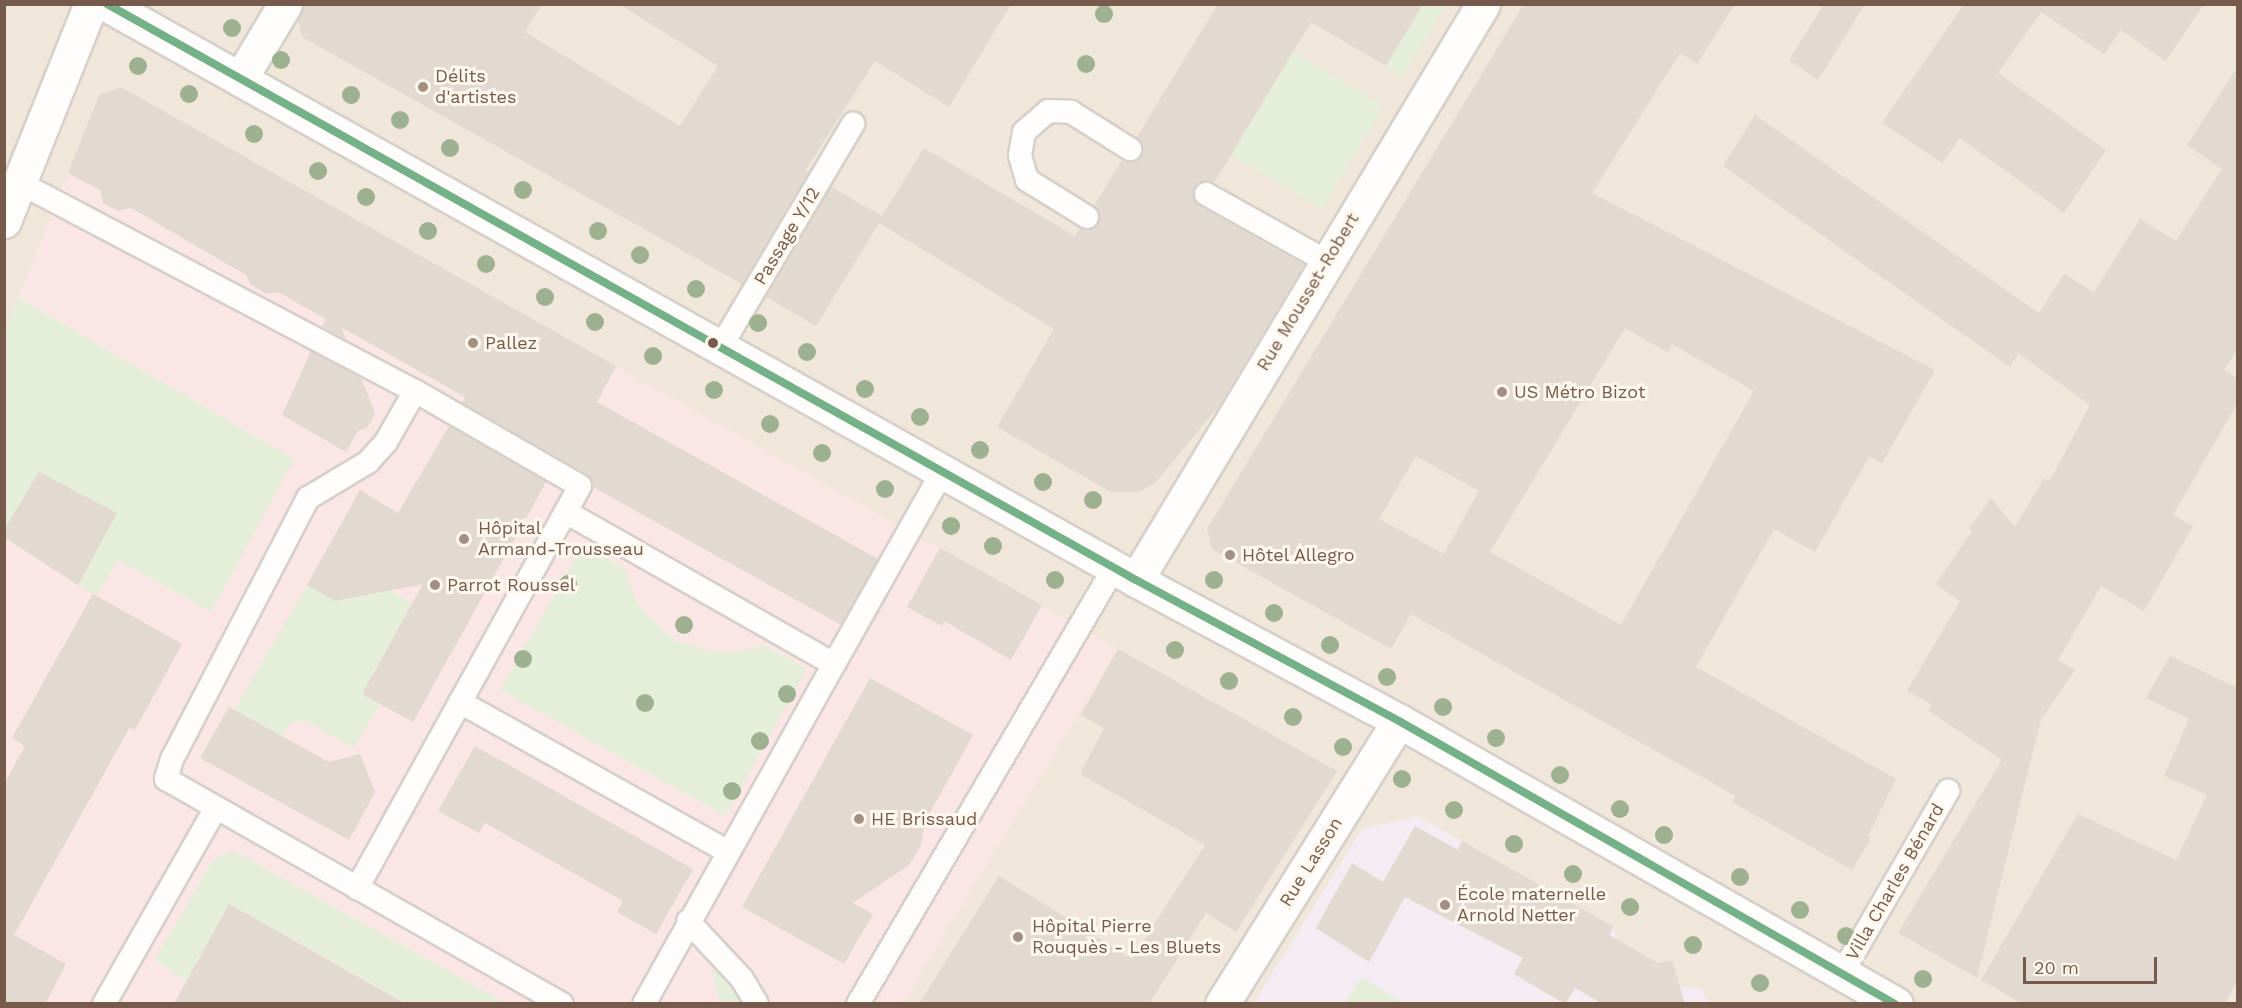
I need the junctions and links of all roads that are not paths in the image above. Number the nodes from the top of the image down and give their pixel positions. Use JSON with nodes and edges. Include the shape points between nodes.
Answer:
{"nodes":[{"id":1,"x":91,"y":4,"type":"edge"},
{"id":2,"x":106,"y":4,"type":"edge"},
{"id":3,"x":285,"y":4,"type":"edge"},
{"id":4,"x":1483,"y":4,"type":"edge"},
{"id":5,"x":240,"y":79,"type":"junction"},
{"id":6,"x":853,"y":124,"type":"dead end"},
{"id":7,"x":1130,"y":148,"type":"dead end"},
{"id":8,"x":20,"y":183,"type":"junction"},
{"id":9,"x":1206,"y":194,"type":"dead end"},
{"id":10,"x":1087,"y":217,"type":"dead end"},
{"id":11,"x":4,"y":221,"type":"edge"},
{"id":12,"x":1326,"y":261,"type":"junction"},
{"id":13,"x":720,"y":348,"type":"junction"},
{"id":14,"x":415,"y":391,"type":"junction"},
{"id":15,"x":942,"y":472,"type":"junction"},
{"id":16,"x":566,"y":512,"type":"junction"},
{"id":17,"x":1125,"y":574,"type":"junction"},
{"id":18,"x":834,"y":663,"type":"junction"},
{"id":19,"x":460,"y":702,"type":"junction"},
{"id":20,"x":1399,"y":721,"type":"junction"},
{"id":21,"x":1948,"y":791,"type":"dead end"},
{"id":22,"x":216,"y":808,"type":"junction"},
{"id":23,"x":728,"y":851,"type":"junction"},
{"id":24,"x":357,"y":888,"type":"junction"},
{"id":25,"x":688,"y":921,"type":"junction"},
{"id":26,"x":1842,"y":973,"type":"junction"},
{"id":27,"x":104,"y":1004,"type":"edge"},
{"id":28,"x":562,"y":1004,"type":"edge"},
{"id":29,"x":644,"y":1004,"type":"edge"},
{"id":30,"x":757,"y":1004,"type":"edge"},
{"id":31,"x":858,"y":1004,"type":"edge"},
{"id":32,"x":1222,"y":1004,"type":"edge"},
{"id":33,"x":1896,"y":1004,"type":"edge"}],
"edges":[{"from":1,"to":8,"type":"street"},
{"from":2,"to":5,"type":"street"},
{"from":3,"to":5,"type":"street"},
{"from":4,"to":12,"type":"street","name":"Rue Mousset-Robert"},
{"from":5,"to":13,"type":"street"},
{"from":6,"to":13,"type":"lane","name":"Passage Y/12"},
{"from":7,"to":10,"type":"lane","via":[[1071,112],[1048,111],[1024,132],[1020,155],[1028,180]]},
{"from":8,"to":11,"type":"street"},
{"from":8,"to":14,"type":"lane"},
{"from":9,"to":12,"type":"lane"},
{"from":12,"to":17,"type":"street","name":"Rue Mousset-Robert"},
{"from":13,"to":15,"type":"street"},
{"from":14,"to":16,"type":"lane","via":[[580,486]]},
{"from":14,"to":22,"type":"lane","via":[[386,442],[368,462],[308,498],[172,759],[165,779]]},
{"from":15,"to":17,"type":"street"},
{"from":15,"to":18,"type":"lane"},
{"from":16,"to":18,"type":"lane"},
{"from":16,"to":19,"type":"lane"},
{"from":17,"to":20,"type":"street"},
{"from":17,"to":31,"type":"lane"},
{"from":18,"to":23,"type":"lane"},
{"from":19,"to":23,"type":"lane"},
{"from":19,"to":24,"type":"lane"},
{"from":20,"to":26,"type":"street"},
{"from":20,"to":32,"type":"street","name":"Rue Lasson"},
{"from":21,"to":26,"type":"lane","name":"Villa Charles Bénard"},
{"from":22,"to":24,"type":"lane"},
{"from":22,"to":27,"type":"lane"},
{"from":23,"to":25,"type":"lane"},
{"from":24,"to":28,"type":"lane"},
{"from":25,"to":29,"type":"lane"},
{"from":25,"to":30,"type":"lane","via":[[742,979]]},
{"from":26,"to":33,"type":"street"}]}
